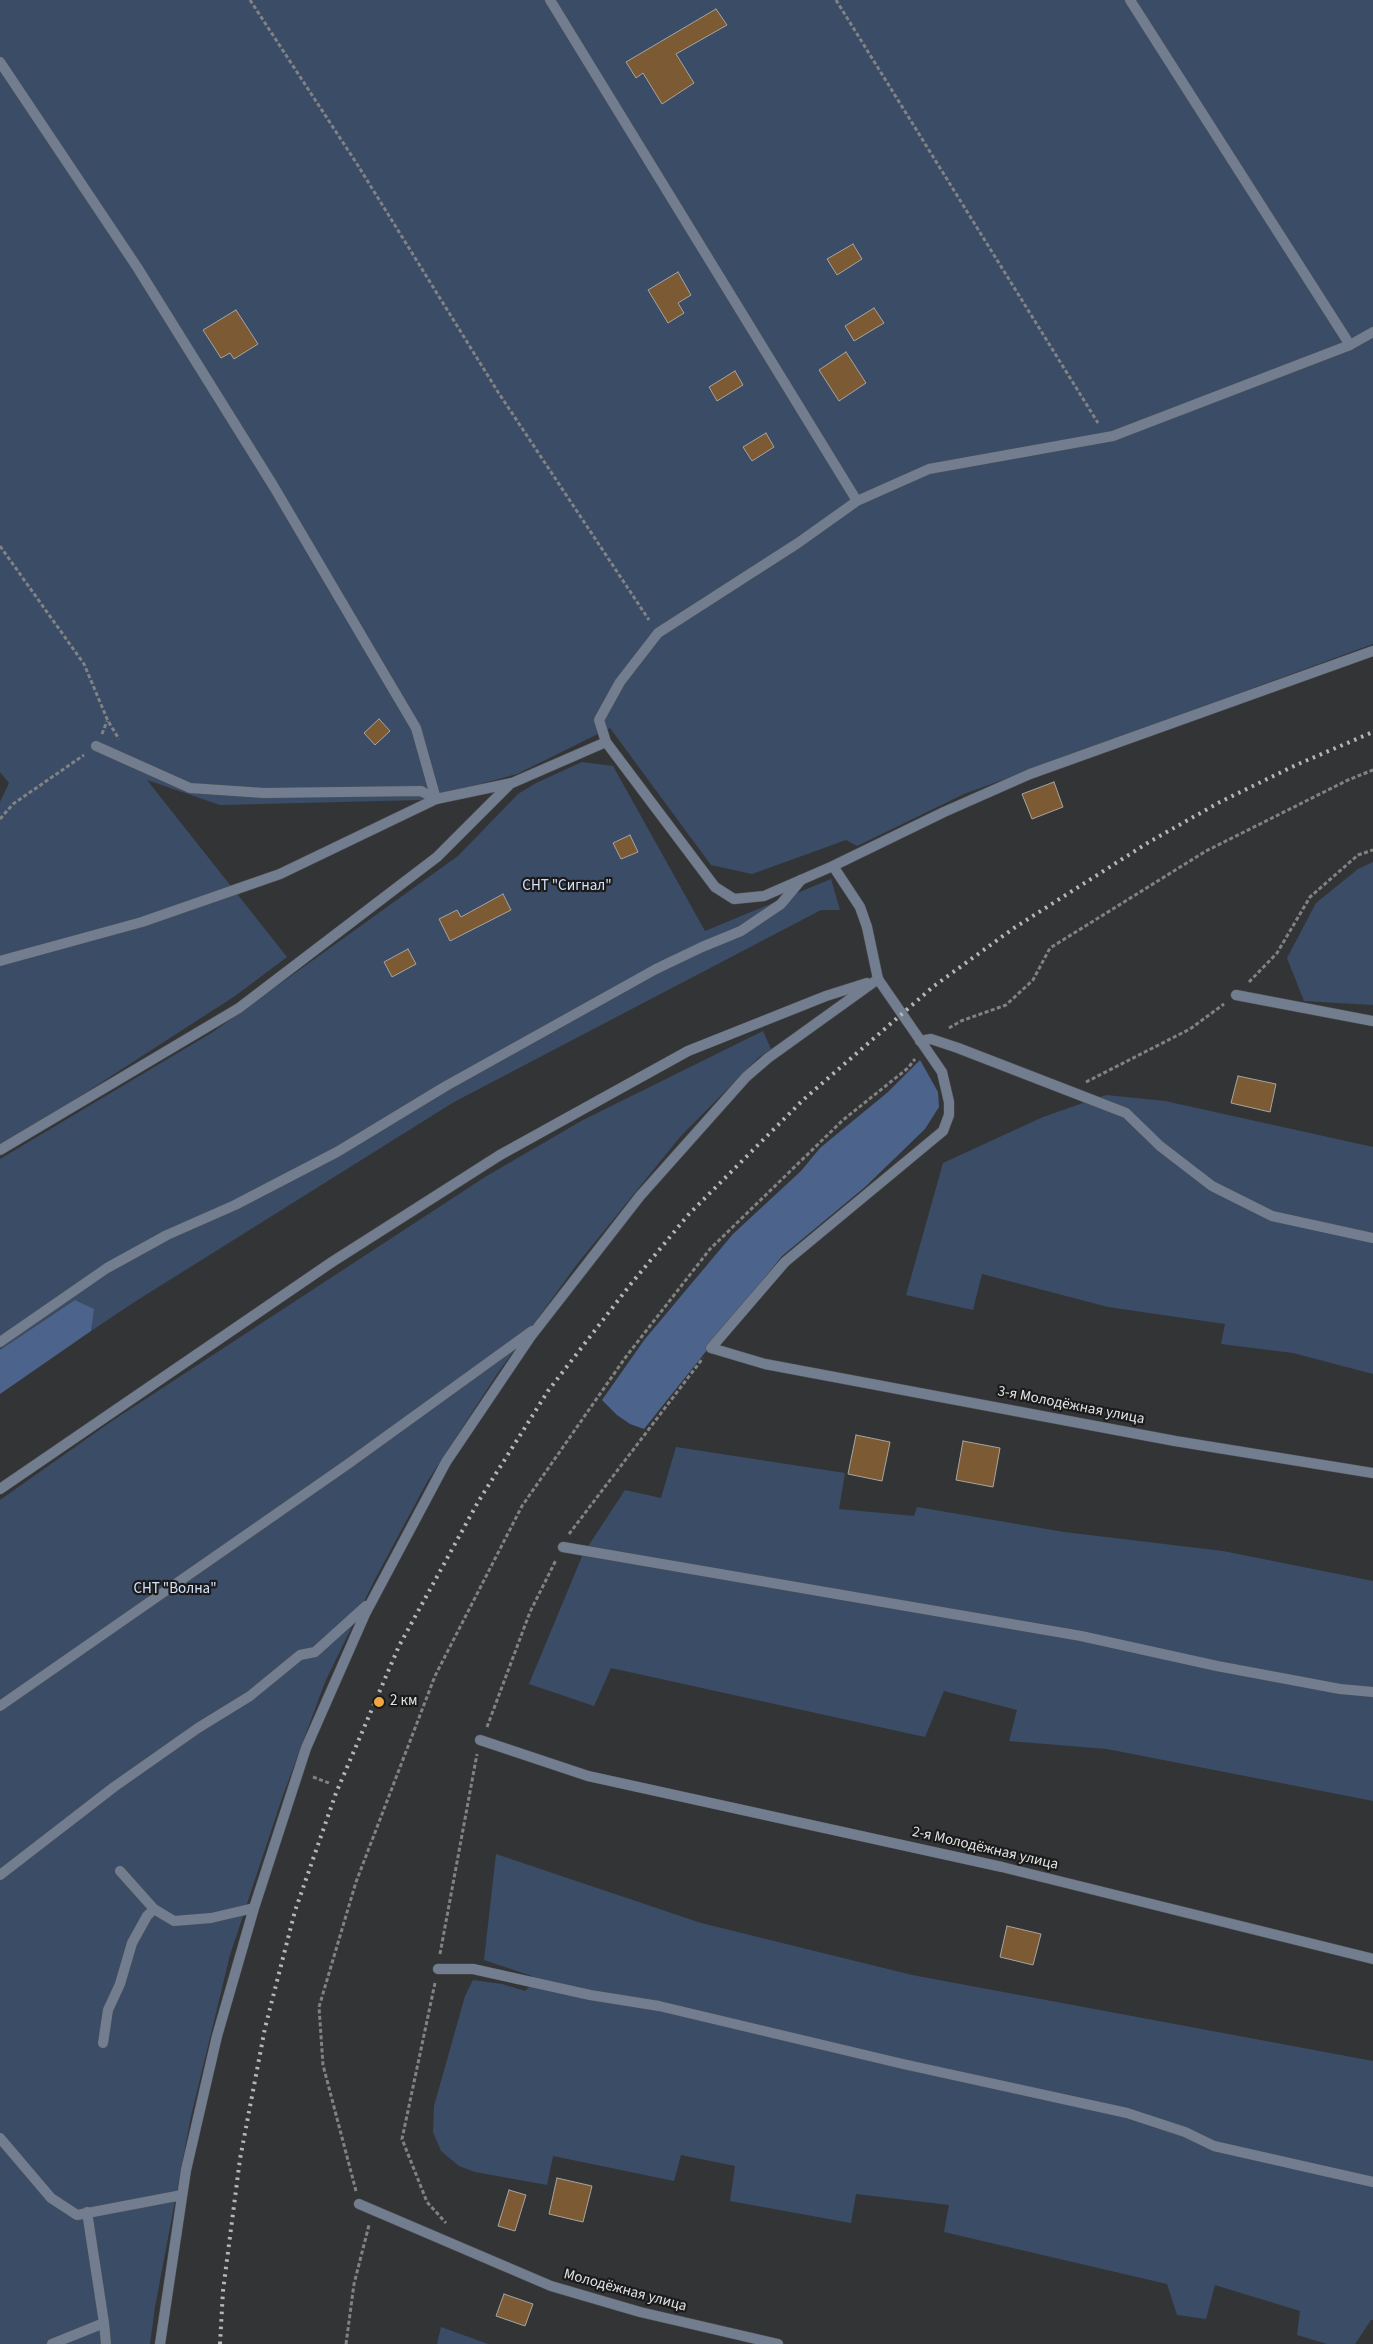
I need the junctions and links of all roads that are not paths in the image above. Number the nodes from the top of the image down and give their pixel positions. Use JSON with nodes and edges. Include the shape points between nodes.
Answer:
{"nodes":[{"id":1,"x":550,"y":0,"type":"edge"},
{"id":2,"x":1130,"y":0,"type":"edge"},
{"id":3,"x":0,"y":62,"type":"edge"},
{"id":4,"x":1373,"y":332,"type":"edge"},
{"id":5,"x":1350,"y":345,"type":"junction"},
{"id":6,"x":857,"y":501,"type":"junction"},
{"id":7,"x":1373,"y":651,"type":"edge"},
{"id":8,"x":606,"y":742,"type":"junction"},
{"id":9,"x":96,"y":746,"type":"road end"},
{"id":10,"x":512,"y":783,"type":"junction"},
{"id":11,"x":436,"y":799,"type":"junction"},
{"id":12,"x":832,"y":866,"type":"junction"},
{"id":13,"x":801,"y":880,"type":"junction"},
{"id":14,"x":0,"y":961,"type":"edge"},
{"id":15,"x":878,"y":979,"type":"junction"},
{"id":16,"x":1236,"y":995,"type":"dead end"},
{"id":17,"x":1373,"y":1021,"type":"edge"},
{"id":18,"x":926,"y":1040,"type":"junction"},
{"id":19,"x":0,"y":1150,"type":"edge"},
{"id":20,"x":1373,"y":1238,"type":"edge"},
{"id":21,"x":538,"y":1326,"type":"junction"},
{"id":22,"x":0,"y":1342,"type":"edge"},
{"id":23,"x":1373,"y":1473,"type":"edge"},
{"id":24,"x":0,"y":1489,"type":"edge"},
{"id":25,"x":563,"y":1547,"type":"road end"},
{"id":26,"x":372,"y":1602,"type":"junction"},
{"id":27,"x":1373,"y":1692,"type":"edge"},
{"id":28,"x":0,"y":1706,"type":"edge"},
{"id":29,"x":480,"y":1740,"type":"road end"},
{"id":30,"x":120,"y":1871,"type":"dead end"},
{"id":31,"x":0,"y":1875,"type":"edge"},
{"id":32,"x":254,"y":1908,"type":"junction"},
{"id":33,"x":154,"y":1909,"type":"junction"},
{"id":34,"x":1373,"y":1959,"type":"edge"},
{"id":35,"x":438,"y":1969,"type":"road end"},
{"id":36,"x":103,"y":2043,"type":"dead end"},
{"id":37,"x":0,"y":2138,"type":"edge"},
{"id":38,"x":1373,"y":2182,"type":"edge"},
{"id":39,"x":182,"y":2195,"type":"junction"},
{"id":40,"x":359,"y":2204,"type":"road end"},
{"id":41,"x":87,"y":2212,"type":"junction"},
{"id":42,"x":104,"y":2323,"type":"junction"},
{"id":43,"x":52,"y":2344,"type":"edge"},
{"id":44,"x":106,"y":2344,"type":"edge"},
{"id":45,"x":160,"y":2344,"type":"edge"},
{"id":46,"x":778,"y":2344,"type":"edge"}],
"edges":[{"from":1,"to":6,"type":"street"},
{"from":2,"to":5,"type":"street"},
{"from":3,"to":11,"type":"street","via":[[137,266],[378,662],[416,728]]},
{"from":4,"to":5,"type":"street"},
{"from":5,"to":6,"type":"street","via":[[1106,436],[929,470]]},
{"from":6,"to":8,"type":"street","via":[[658,633],[620,682],[599,720]]},
{"from":7,"to":12,"type":"street","via":[[1030,774]]},
{"from":8,"to":10,"type":"street"},
{"from":8,"to":13,"type":"street","via":[[715,886],[734,899],[764,896]]},
{"from":9,"to":11,"type":"street","via":[[190,788],[264,793],[421,791]]},
{"from":10,"to":11,"type":"street"},
{"from":10,"to":19,"type":"street","via":[[437,857],[239,1008]]},
{"from":11,"to":14,"type":"street","via":[[280,874],[142,922]]},
{"from":12,"to":13,"type":"street"},
{"from":12,"to":15,"type":"street","via":[[860,907]]},
{"from":13,"to":22,"type":"street","via":[[781,904],[741,931],[656,969],[446,1086],[337,1152],[107,1268]]},
{"from":15,"to":18,"type":"street"},
{"from":15,"to":21,"type":"street","via":[[746,1077],[640,1196]]},
{"from":15,"to":24,"type":"street","via":[[826,996],[688,1051],[500,1155],[332,1262]]},
{"from":16,"to":17,"type":"street"},
{"from":18,"to":20,"type":"street","via":[[1126,1113],[1160,1146],[1212,1186],[1272,1216]]},
{"from":18,"to":23,"type":"street","name":"3-я Молодёжная улица","via":[[942,1072],[949,1115],[943,1131],[785,1262],[711,1348],[765,1364]]},
{"from":21,"to":26,"type":"street","via":[[446,1462]]},
{"from":21,"to":28,"type":"street","via":[[348,1464]]},
{"from":25,"to":27,"type":"street","via":[[1071,1635],[1218,1666],[1340,1689]]},
{"from":26,"to":31,"type":"street","via":[[315,1652],[300,1655],[250,1696],[114,1787]]},
{"from":26,"to":32,"type":"street","via":[[306,1748]]},
{"from":29,"to":34,"type":"street","name":"2-я Молодёжная улица","via":[[588,1776],[1002,1867]]},
{"from":30,"to":33,"type":"street"},
{"from":32,"to":33,"type":"street","via":[[211,1918],[174,1921]]},
{"from":32,"to":39,"type":"street","via":[[217,2036]]},
{"from":33,"to":36,"type":"street","via":[[132,1943],[120,1984],[108,2010]]},
{"from":35,"to":38,"type":"street","via":[[473,1969],[590,1995],[659,2006],[1127,2113],[1186,2132],[1214,2146]]},
{"from":37,"to":41,"type":"street","via":[[51,2198],[77,2215]]},
{"from":39,"to":41,"type":"street"},
{"from":39,"to":45,"type":"street"},
{"from":40,"to":46,"type":"street","name":"Молодёжная улица","via":[[551,2286],[640,2312]]},
{"from":41,"to":42,"type":"street"},
{"from":42,"to":43,"type":"street"},
{"from":42,"to":44,"type":"street"}]}
